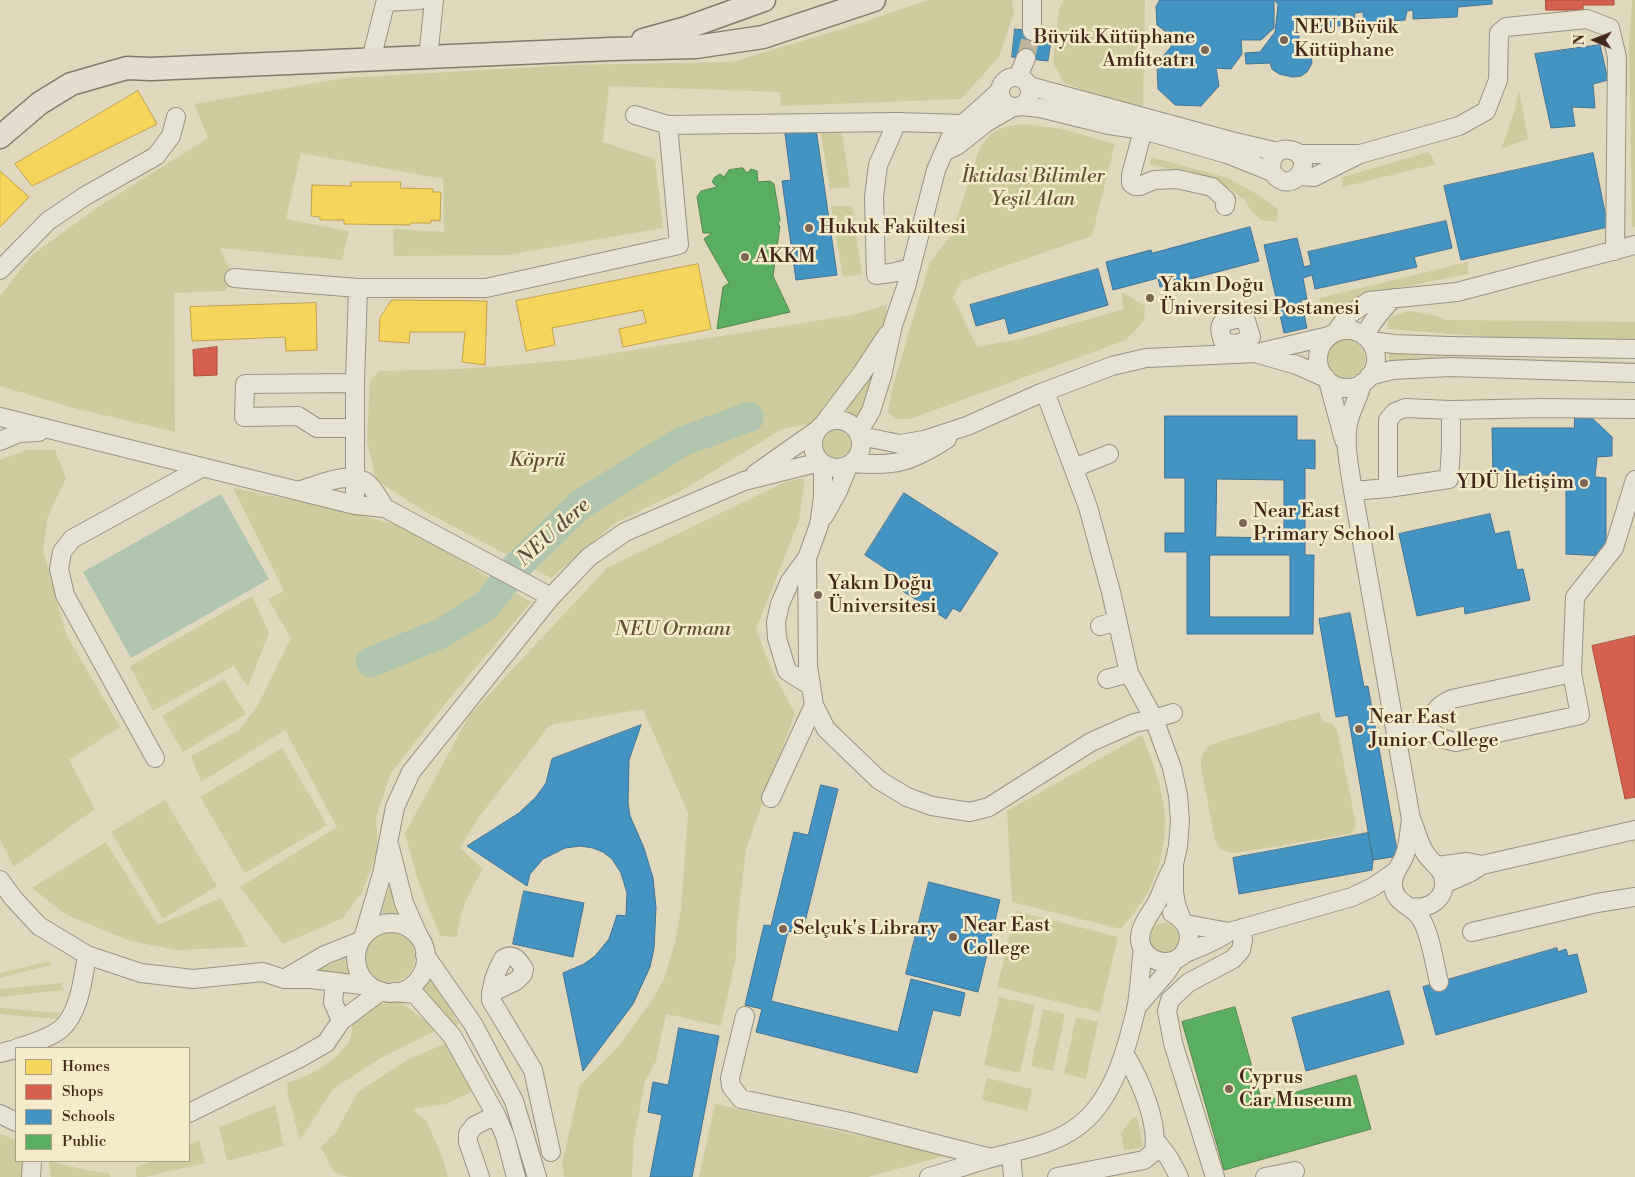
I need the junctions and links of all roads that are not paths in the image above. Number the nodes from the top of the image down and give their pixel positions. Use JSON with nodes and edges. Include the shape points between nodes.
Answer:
{"nodes":[{"id":1,"x":420,"y":0,"type":"edge"},
{"id":2,"x":434,"y":0,"type":"edge"},
{"id":3,"x":764,"y":0,"type":"edge"},
{"id":4,"x":874,"y":0,"type":"edge"},
{"id":5,"x":1032,"y":0,"type":"edge"},
{"id":6,"x":386,"y":1,"type":"edge"},
{"id":7,"x":1032,"y":31,"type":"tunnel mouth"},
{"id":8,"x":611,"y":49,"type":"junction"},
{"id":9,"x":428,"y":58,"type":"junction"},
{"id":10,"x":1026,"y":58,"type":"tunnel mouth"},
{"id":11,"x":371,"y":60,"type":"junction"},
{"id":12,"x":1024,"y":82,"type":"junction"},
{"id":13,"x":1000,"y":91,"type":"junction"},
{"id":14,"x":1017,"y":106,"type":"junction"},
{"id":15,"x":635,"y":115,"type":"dead end"},
{"id":16,"x":176,"y":117,"type":"dead end"},
{"id":17,"x":897,"y":122,"type":"junction"},
{"id":18,"x":963,"y":124,"type":"junction"},
{"id":19,"x":668,"y":125,"type":"junction"},
{"id":20,"x":1142,"y":130,"type":"junction"},
{"id":21,"x":0,"y":138,"type":"edge"},
{"id":22,"x":1278,"y":152,"type":"junction"},
{"id":23,"x":944,"y":153,"type":"junction"},
{"id":24,"x":1298,"y":154,"type":"junction"},
{"id":25,"x":1360,"y":154,"type":"junction"},
{"id":26,"x":1272,"y":172,"type":"junction"},
{"id":27,"x":1299,"y":176,"type":"junction"},
{"id":28,"x":1225,"y":206,"type":"dead end"},
{"id":29,"x":1635,"y":245,"type":"edge"},
{"id":30,"x":1615,"y":250,"type":"junction"},
{"id":31,"x":911,"y":268,"type":"junction"},
{"id":32,"x":0,"y":270,"type":"edge"},
{"id":33,"x":234,"y":278,"type":"dead end"},
{"id":34,"x":358,"y":288,"type":"junction"},
{"id":35,"x":1394,"y":298,"type":"junction"},
{"id":36,"x":893,"y":325,"type":"junction"},
{"id":37,"x":1333,"y":334,"type":"junction"},
{"id":38,"x":1367,"y":339,"type":"junction"},
{"id":39,"x":1635,"y":349,"type":"edge"},
{"id":40,"x":1257,"y":353,"type":"junction"},
{"id":41,"x":1635,"y":373,"type":"edge"},
{"id":42,"x":1327,"y":380,"type":"junction"},
{"id":43,"x":1366,"y":380,"type":"junction"},
{"id":44,"x":355,"y":383,"type":"junction"},
{"id":45,"x":1045,"y":392,"type":"junction"},
{"id":46,"x":1635,"y":409,"type":"edge"},
{"id":47,"x":1451,"y":410,"type":"junction"},
{"id":48,"x":0,"y":417,"type":"edge"},
{"id":49,"x":967,"y":426,"type":"junction"},
{"id":50,"x":821,"y":427,"type":"junction"},
{"id":51,"x":354,"y":428,"type":"junction"},
{"id":52,"x":52,"y":431,"type":"junction"},
{"id":53,"x":859,"y":435,"type":"junction"},
{"id":54,"x":0,"y":441,"type":"edge"},
{"id":55,"x":1348,"y":450,"type":"junction"},
{"id":56,"x":1109,"y":454,"type":"dead end"},
{"id":57,"x":821,"y":463,"type":"junction"},
{"id":58,"x":850,"y":464,"type":"junction"},
{"id":59,"x":203,"y":467,"type":"junction"},
{"id":60,"x":1074,"y":468,"type":"junction"},
{"id":61,"x":355,"y":477,"type":"junction"},
{"id":62,"x":1635,"y":480,"type":"edge"},
{"id":63,"x":744,"y":481,"type":"junction"},
{"id":64,"x":1388,"y":488,"type":"junction"},
{"id":65,"x":297,"y":491,"type":"junction"},
{"id":66,"x":1353,"y":491,"type":"junction"},
{"id":67,"x":355,"y":505,"type":"junction"},
{"id":68,"x":386,"y":508,"type":"junction"},
{"id":69,"x":819,"y":525,"type":"junction"},
{"id":70,"x":807,"y":558,"type":"junction"},
{"id":71,"x":550,"y":597,"type":"junction"},
{"id":72,"x":1117,"y":621,"type":"junction"},
{"id":73,"x":1100,"y":626,"type":"dead end"},
{"id":74,"x":1129,"y":673,"type":"junction"},
{"id":75,"x":1572,"y":673,"type":"junction"},
{"id":76,"x":1107,"y":680,"type":"dead end"},
{"id":77,"x":811,"y":686,"type":"junction"},
{"id":78,"x":814,"y":705,"type":"junction"},
{"id":79,"x":1173,"y":713,"type":"dead end"},
{"id":80,"x":1154,"y":719,"type":"junction"},
{"id":81,"x":1427,"y":729,"type":"junction"},
{"id":82,"x":1397,"y":735,"type":"junction"},
{"id":83,"x":155,"y":758,"type":"dead end"},
{"id":84,"x":771,"y":798,"type":"dead end"},
{"id":85,"x":1411,"y":819,"type":"junction"},
{"id":86,"x":1635,"y":830,"type":"edge"},
{"id":87,"x":388,"y":840,"type":"junction"},
{"id":88,"x":1434,"y":863,"type":"junction"},
{"id":89,"x":1174,"y":864,"type":"junction"},
{"id":90,"x":1482,"y":865,"type":"junction"},
{"id":91,"x":1398,"y":868,"type":"junction"},
{"id":92,"x":0,"y":880,"type":"edge"},
{"id":93,"x":1444,"y":884,"type":"junction"},
{"id":94,"x":1352,"y":897,"type":"junction"},
{"id":95,"x":1635,"y":897,"type":"edge"},
{"id":96,"x":1404,"y":904,"type":"junction"},
{"id":97,"x":1432,"y":905,"type":"junction"},
{"id":98,"x":1146,"y":921,"type":"junction"},
{"id":99,"x":1183,"y":921,"type":"junction"},
{"id":100,"x":1236,"y":930,"type":"junction"},
{"id":101,"x":1427,"y":931,"type":"junction"},
{"id":102,"x":1472,"y":932,"type":"dead end"},
{"id":103,"x":362,"y":938,"type":"junction"},
{"id":104,"x":419,"y":938,"type":"junction"},
{"id":105,"x":1143,"y":949,"type":"junction"},
{"id":106,"x":87,"y":955,"type":"junction"},
{"id":107,"x":426,"y":955,"type":"junction"},
{"id":108,"x":1178,"y":957,"type":"junction"},
{"id":109,"x":284,"y":979,"type":"junction"},
{"id":110,"x":335,"y":982,"type":"junction"},
{"id":111,"x":1439,"y":982,"type":"dead end"},
{"id":112,"x":382,"y":990,"type":"junction"},
{"id":113,"x":491,"y":993,"type":"dead end"},
{"id":114,"x":1136,"y":1008,"type":"junction"},
{"id":115,"x":745,"y":1016,"type":"dead end"},
{"id":116,"x":341,"y":1021,"type":"junction"},
{"id":117,"x":20,"y":1047,"type":"edge"},
{"id":118,"x":15,"y":1049,"type":"edge"},
{"id":119,"x":0,"y":1053,"type":"edge"},
{"id":120,"x":1124,"y":1053,"type":"junction"},
{"id":121,"x":538,"y":1096,"type":"junction"},
{"id":122,"x":514,"y":1102,"type":"junction"},
{"id":123,"x":190,"y":1113,"type":"edge"},
{"id":124,"x":0,"y":1114,"type":"edge"},
{"id":125,"x":496,"y":1115,"type":"junction"},
{"id":126,"x":15,"y":1122,"type":"edge"},
{"id":127,"x":1156,"y":1141,"type":"junction"},
{"id":128,"x":551,"y":1152,"type":"dead end"},
{"id":129,"x":1010,"y":1153,"type":"junction"},
{"id":130,"x":991,"y":1158,"type":"junction"},
{"id":131,"x":32,"y":1162,"type":"edge"},
{"id":132,"x":1295,"y":1171,"type":"dead end"},
{"id":133,"x":31,"y":1177,"type":"edge"},
{"id":134,"x":480,"y":1177,"type":"edge"},
{"id":135,"x":516,"y":1177,"type":"edge"},
{"id":136,"x":537,"y":1177,"type":"edge"},
{"id":137,"x":929,"y":1177,"type":"edge"},
{"id":138,"x":1013,"y":1177,"type":"edge"},
{"id":139,"x":1057,"y":1177,"type":"edge"},
{"id":140,"x":1179,"y":1177,"type":"edge"},
{"id":141,"x":1215,"y":1177,"type":"edge"},
{"id":142,"x":1265,"y":1177,"type":"edge"}],
"edges":[{"from":1,"to":6,"type":"street"},
{"from":2,"to":9,"type":"street"},
{"from":3,"to":8,"type":"main road","via":[[686,28]]},
{"from":4,"to":8,"type":"main road","via":[[763,37],[696,48]]},
{"from":5,"to":7,"type":"street"},
{"from":6,"to":11,"type":"street"},
{"from":8,"to":9,"type":"main road"},
{"from":9,"to":11,"type":"main road"},
{"from":10,"to":12,"type":"street"},
{"from":11,"to":21,"type":"main road","via":[[151,70],[127,68],[71,84],[40,103]]},
{"from":12,"to":13,"type":"street","via":[[1008,79]]},
{"from":12,"to":14,"type":"street","via":[[1030,96]]},
{"from":12,"to":22,"type":"street"},
{"from":13,"to":14,"type":"street","via":[[1002,100]]},
{"from":13,"to":18,"type":"street"},
{"from":14,"to":20,"type":"street"},
{"from":14,"to":23,"type":"street","via":[[986,122]]},
{"from":15,"to":19,"type":"street"},
{"from":16,"to":32,"type":"street","via":[[171,136],[156,156],[48,221]]},
{"from":17,"to":18,"type":"street"},
{"from":17,"to":19,"type":"street"},
{"from":17,"to":31,"type":"street","via":[[878,165],[874,197],[876,275]]},
{"from":18,"to":23,"type":"street","via":[[950,138]]},
{"from":19,"to":34,"type":"street","via":[[679,245],[486,288]]},
{"from":20,"to":26,"type":"street","via":[[1227,154]]},
{"from":20,"to":28,"type":"street","via":[[1131,183],[1140,186],[1154,180],[1177,179],[1212,187],[1226,200]]},
{"from":22,"to":24,"type":"street","via":[[1287,149]]},
{"from":22,"to":26,"type":"street","via":[[1272,158]]},
{"from":23,"to":31,"type":"street","via":[[936,170]]},
{"from":24,"to":25,"type":"street"},
{"from":24,"to":27,"type":"street","via":[[1303,162]]},
{"from":25,"to":27,"type":"street","via":[[1314,177]]},
{"from":25,"to":30,"type":"street","via":[[1459,126],[1486,111],[1498,80],[1499,33],[1506,27],[1587,19],[1610,28],[1617,57]]},
{"from":26,"to":27,"type":"street","via":[[1281,180],[1291,181]]},
{"from":29,"to":30,"type":"street"},
{"from":30,"to":35,"type":"street","via":[[1457,292]]},
{"from":31,"to":36,"type":"street"},
{"from":33,"to":34,"type":"street"},
{"from":34,"to":44,"type":"street"},
{"from":35,"to":37,"type":"street","via":[[1369,301],[1347,316]]},
{"from":35,"to":38,"type":"street","via":[[1373,320]]},
{"from":36,"to":50,"type":"street"},
{"from":36,"to":53,"type":"street","via":[[882,376]]},
{"from":37,"to":38,"type":"street","via":[[1351,330]]},
{"from":37,"to":40,"type":"street"},
{"from":37,"to":42,"type":"street","via":[[1323,342],[1319,351],[1320,370]]},
{"from":38,"to":39,"type":"street","via":[[1394,344]]},
{"from":38,"to":43,"type":"street","via":[[1375,359],[1374,368]]},
{"from":40,"to":42,"type":"street","via":[[1297,365]]},
{"from":40,"to":45,"type":"street","via":[[1239,349],[1146,358],[1112,366]]},
{"from":41,"to":43,"type":"street","via":[[1450,367],[1392,370]]},
{"from":42,"to":43,"type":"street","via":[[1345,388]]},
{"from":42,"to":55,"type":"street"},
{"from":43,"to":55,"type":"street","via":[[1348,424]]},
{"from":44,"to":51,"type":"street"},
{"from":44,"to":51,"type":"street","via":[[245,384],[244,417],[298,416],[317,428]]},
{"from":45,"to":49,"type":"street"},
{"from":45,"to":60,"type":"street"},
{"from":46,"to":47,"type":"street"},
{"from":47,"to":64,"type":"street","via":[[1449,479]]},
{"from":47,"to":64,"type":"street","via":[[1405,408],[1388,420]]},
{"from":48,"to":52,"type":"street"},
{"from":49,"to":53,"type":"street","via":[[900,444]]},
{"from":49,"to":58,"type":"street","via":[[925,452],[897,464]]},
{"from":50,"to":53,"type":"street","via":[[840,420],[848,422]]},
{"from":50,"to":57,"type":"street","via":[[813,438],[813,447]]},
{"from":50,"to":63,"type":"street"},
{"from":51,"to":61,"type":"street"},
{"from":52,"to":54,"type":"street","via":[[19,433]]},
{"from":52,"to":59,"type":"street"},
{"from":53,"to":58,"type":"street","via":[[860,451]]},
{"from":55,"to":66,"type":"street"},
{"from":56,"to":60,"type":"street"},
{"from":57,"to":58,"type":"street","via":[[835,468]]},
{"from":57,"to":63,"type":"street"},
{"from":57,"to":69,"type":"street","via":[[823,497]]},
{"from":58,"to":69,"type":"street"},
{"from":59,"to":65,"type":"street"},
{"from":59,"to":83,"type":"street","via":[[72,539],[62,552],[59,569],[64,595]]},
{"from":60,"to":72,"type":"street","via":[[1099,545]]},
{"from":61,"to":65,"type":"street"},
{"from":61,"to":67,"type":"street"},
{"from":61,"to":68,"type":"street","via":[[368,484]]},
{"from":62,"to":75,"type":"street","via":[[1614,548],[1575,597]]},
{"from":63,"to":71,"type":"street","via":[[625,532],[589,557]]},
{"from":64,"to":66,"type":"street"},
{"from":65,"to":67,"type":"street"},
{"from":66,"to":82,"type":"street"},
{"from":67,"to":68,"type":"street"},
{"from":68,"to":71,"type":"street"},
{"from":69,"to":70,"type":"street"},
{"from":70,"to":77,"type":"street"},
{"from":70,"to":77,"type":"street","via":[[790,580],[776,622],[777,638],[787,671]]},
{"from":71,"to":87,"type":"street","via":[[411,772],[395,807]]},
{"from":72,"to":73,"type":"street"},
{"from":72,"to":74,"type":"street"},
{"from":74,"to":76,"type":"street"},
{"from":74,"to":80,"type":"street"},
{"from":75,"to":81,"type":"street","via":[[1452,699],[1435,711]]},
{"from":75,"to":81,"type":"street","via":[[1580,715],[1456,742],[1440,738]]},
{"from":77,"to":78,"type":"street"},
{"from":78,"to":80,"type":"street","via":[[826,729],[880,780],[906,797],[932,806],[970,812],[989,807],[1091,742],[1134,723]]},
{"from":78,"to":84,"type":"street"},
{"from":79,"to":80,"type":"street"},
{"from":80,"to":89,"type":"street","via":[[1172,768],[1178,796],[1180,821]]},
{"from":81,"to":82,"type":"street"},
{"from":82,"to":85,"type":"street"},
{"from":85,"to":88,"type":"street","via":[[1421,845]]},
{"from":85,"to":91,"type":"street","via":[[1407,847]]},
{"from":86,"to":90,"type":"street"},
{"from":87,"to":103,"type":"street","via":[[382,874]]},
{"from":87,"to":104,"type":"street","via":[[404,904]]},
{"from":88,"to":90,"type":"street"},
{"from":88,"to":91,"type":"street","via":[[1414,858],[1406,860]]},
{"from":88,"to":93,"type":"street"},
{"from":89,"to":98,"type":"street"},
{"from":89,"to":99,"type":"street","via":[[1174,892]]},
{"from":90,"to":93,"type":"street"},
{"from":91,"to":94,"type":"street","via":[[1373,887]]},
{"from":91,"to":96,"type":"street","via":[[1393,888]]},
{"from":92,"to":106,"type":"street","via":[[39,926]]},
{"from":93,"to":97,"type":"street","via":[[1439,898]]},
{"from":94,"to":96,"type":"street","via":[[1387,898]]},
{"from":94,"to":100,"type":"street"},
{"from":95,"to":102,"type":"street"},
{"from":96,"to":97,"type":"street","via":[[1416,909]]},
{"from":96,"to":101,"type":"street","via":[[1421,918]]},
{"from":97,"to":101,"type":"street"},
{"from":98,"to":99,"type":"street","via":[[1163,912]]},
{"from":98,"to":105,"type":"street","via":[[1140,940]]},
{"from":99,"to":100,"type":"street"},
{"from":99,"to":108,"type":"street","via":[[1190,940]]},
{"from":100,"to":108,"type":"street"},
{"from":100,"to":141,"type":"street","via":[[1243,940],[1241,950],[1233,959],[1188,983],[1170,1000],[1168,1011],[1173,1043]]},
{"from":101,"to":111,"type":"street"},
{"from":103,"to":104,"type":"street","via":[[372,928],[392,923],[403,925]]},
{"from":103,"to":109,"type":"street"},
{"from":103,"to":112,"type":"street","via":[[356,960],[358,970],[363,979]]},
{"from":104,"to":107,"type":"street"},
{"from":105,"to":108,"type":"street","via":[[1153,959],[1167,962]]},
{"from":105,"to":114,"type":"street"},
{"from":106,"to":109,"type":"street","via":[[141,973],[193,979],[263,972]]},
{"from":106,"to":117,"type":"street","via":[[80,994],[61,1028]]},
{"from":107,"to":112,"type":"street","via":[[414,984],[405,990]]},
{"from":107,"to":122,"type":"street","via":[[473,1024]]},
{"from":108,"to":114,"type":"street"},
{"from":109,"to":110,"type":"street"},
{"from":110,"to":112,"type":"street"},
{"from":110,"to":116,"type":"street","via":[[333,1002]]},
{"from":112,"to":116,"type":"street"},
{"from":112,"to":125,"type":"street","via":[[415,994],[452,1036]]},
{"from":113,"to":121,"type":"street","via":[[491,1000],[533,1070]]},
{"from":114,"to":120,"type":"street"},
{"from":115,"to":130,"type":"street","via":[[730,1078],[731,1086],[741,1099],[850,1122]]},
{"from":116,"to":123,"type":"street","via":[[326,1043]]},
{"from":118,"to":119,"type":"street"},
{"from":120,"to":127,"type":"street","via":[[1140,1085]]},
{"from":120,"to":129,"type":"street","via":[[1102,1102],[1077,1127]]},
{"from":121,"to":122,"type":"street"},
{"from":121,"to":128,"type":"street"},
{"from":122,"to":136,"type":"street"},
{"from":124,"to":126,"type":"street"},
{"from":125,"to":134,"type":"street","via":[[474,1126],[468,1134]]},
{"from":125,"to":135,"type":"street"},
{"from":127,"to":139,"type":"street","via":[[1154,1152],[1144,1160]]},
{"from":127,"to":140,"type":"street"},
{"from":129,"to":130,"type":"street"},
{"from":129,"to":138,"type":"street"},
{"from":130,"to":137,"type":"street"},
{"from":131,"to":133,"type":"street"},
{"from":132,"to":142,"type":"street"}]}
